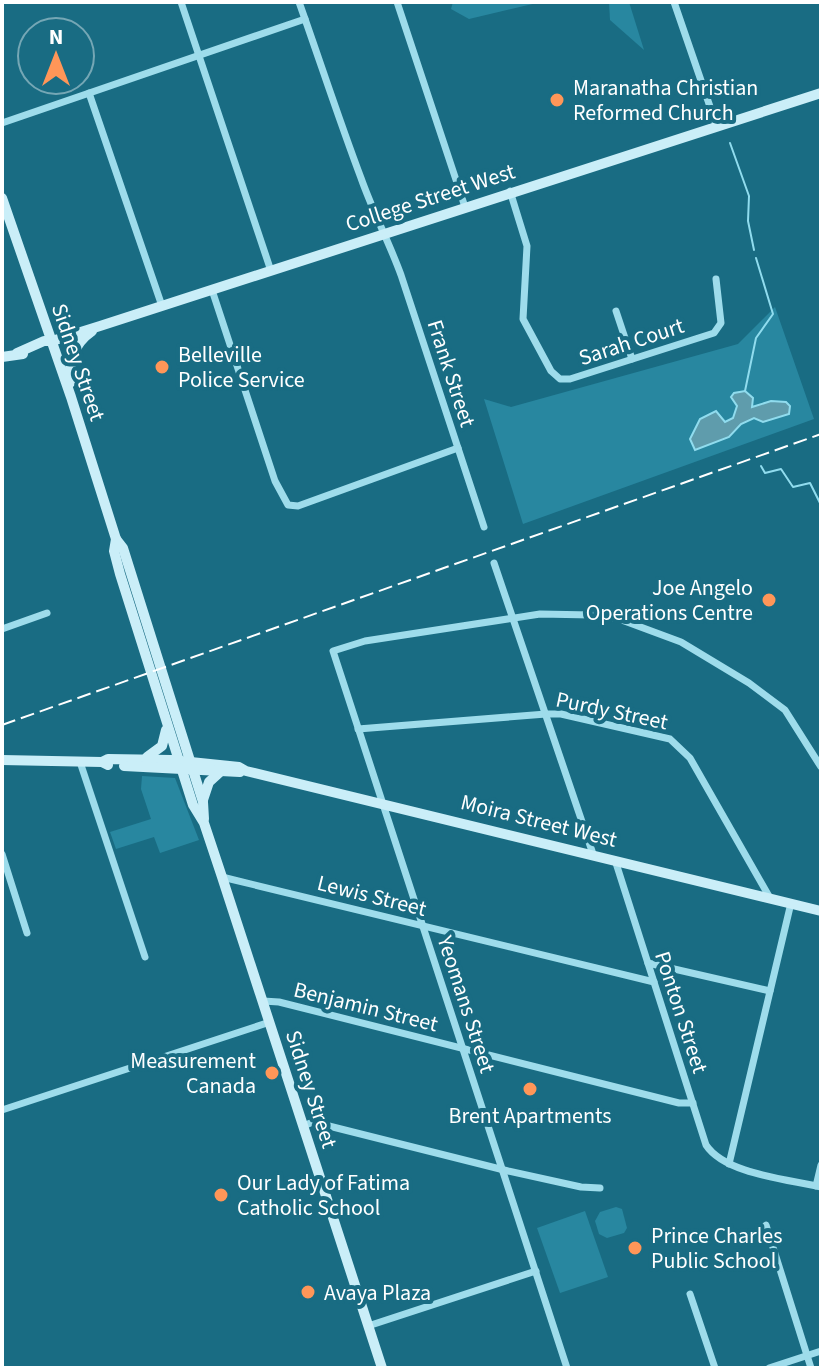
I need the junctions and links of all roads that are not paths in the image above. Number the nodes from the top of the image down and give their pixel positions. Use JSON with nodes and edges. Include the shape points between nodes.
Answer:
{"nodes":[{"id":1,"x":181,"y":2,"type":"edge"},
{"id":2,"x":299,"y":2,"type":"edge"},
{"id":3,"x":397,"y":2,"type":"edge"},
{"id":4,"x":674,"y":2,"type":"edge"},
{"id":5,"x":305,"y":19,"type":"junction"},
{"id":6,"x":199,"y":55,"type":"junction"},
{"id":7,"x":96,"y":91,"type":"edge"},
{"id":8,"x":821,"y":93,"type":"edge"},
{"id":9,"x":80,"y":96,"type":"edge"},
{"id":10,"x":90,"y":96,"type":"edge"},
{"id":11,"x":2,"y":123,"type":"edge"},
{"id":12,"x":717,"y":127,"type":"junction"},
{"id":13,"x":510,"y":191,"type":"junction"},
{"id":14,"x":2,"y":198,"type":"edge"},
{"id":15,"x":465,"y":207,"type":"junction"},
{"id":16,"x":381,"y":233,"type":"junction"},
{"id":17,"x":271,"y":271,"type":"junction"},
{"id":18,"x":716,"y":279,"type":"dead end"},
{"id":19,"x":212,"y":290,"type":"junction"},
{"id":20,"x":162,"y":306,"type":"junction"},
{"id":21,"x":616,"y":311,"type":"dead end"},
{"id":22,"x":100,"y":326,"type":"junction"},
{"id":23,"x":52,"y":341,"type":"junction"},
{"id":24,"x":2,"y":357,"type":"edge"},
{"id":25,"x":632,"y":359,"type":"junction"},
{"id":26,"x":71,"y":397,"type":"junction"},
{"id":27,"x":458,"y":448,"type":"junction"},
{"id":28,"x":484,"y":527,"type":"dead end"},
{"id":29,"x":494,"y":563,"type":"dead end"},
{"id":30,"x":47,"y":613,"type":"dead end"},
{"id":31,"x":513,"y":618,"type":"junction"},
{"id":32,"x":2,"y":629,"type":"edge"},
{"id":33,"x":163,"y":693,"type":"junction"},
{"id":34,"x":546,"y":714,"type":"junction"},
{"id":35,"x":167,"y":724,"type":"junction"},
{"id":36,"x":358,"y":729,"type":"junction"},
{"id":37,"x":143,"y":759,"type":"junction"},
{"id":38,"x":2,"y":760,"type":"edge"},
{"id":39,"x":80,"y":762,"type":"junction"},
{"id":40,"x":102,"y":762,"type":"junction"},
{"id":41,"x":185,"y":764,"type":"junction"},
{"id":42,"x":821,"y":767,"type":"edge"},
{"id":43,"x":221,"y":771,"type":"junction"},
{"id":44,"x":246,"y":771,"type":"junction"},
{"id":45,"x":203,"y":802,"type":"junction"},
{"id":46,"x":382,"y":802,"type":"junction"},
{"id":47,"x":204,"y":823,"type":"junction"},
{"id":48,"x":2,"y":854,"type":"edge"},
{"id":49,"x":593,"y":854,"type":"junction"},
{"id":50,"x":615,"y":860,"type":"junction"},
{"id":51,"x":222,"y":877,"type":"junction"},
{"id":52,"x":11,"y":884,"type":"junction"},
{"id":53,"x":2,"y":887,"type":"edge"},
{"id":54,"x":770,"y":898,"type":"junction"},
{"id":55,"x":791,"y":903,"type":"junction"},
{"id":56,"x":821,"y":911,"type":"edge"},
{"id":57,"x":422,"y":926,"type":"junction"},
{"id":58,"x":27,"y":933,"type":"dead end"},
{"id":59,"x":145,"y":957,"type":"dead end"},
{"id":60,"x":648,"y":963,"type":"junction"},
{"id":61,"x":654,"y":982,"type":"junction"},
{"id":62,"x":770,"y":991,"type":"junction"},
{"id":63,"x":263,"y":1001,"type":"junction"},
{"id":64,"x":270,"y":1022,"type":"junction"},
{"id":65,"x":463,"y":1049,"type":"junction"},
{"id":66,"x":693,"y":1103,"type":"junction"},
{"id":67,"x":2,"y":1110,"type":"edge"},
{"id":68,"x":303,"y":1126,"type":"junction"},
{"id":69,"x":729,"y":1164,"type":"junction"},
{"id":70,"x":821,"y":1165,"type":"edge"},
{"id":71,"x":502,"y":1169,"type":"junction"},
{"id":72,"x":818,"y":1187,"type":"edge"},
{"id":73,"x":600,"y":1188,"type":"dead end"},
{"id":74,"x":766,"y":1225,"type":"dead end"},
{"id":75,"x":536,"y":1271,"type":"junction"},
{"id":76,"x":690,"y":1294,"type":"dead end"},
{"id":77,"x":368,"y":1326,"type":"junction"},
{"id":78,"x":821,"y":1351,"type":"edge"},
{"id":79,"x":807,"y":1355,"type":"junction"},
{"id":80,"x":382,"y":1368,"type":"edge"},
{"id":81,"x":567,"y":1368,"type":"edge"},
{"id":82,"x":715,"y":1368,"type":"edge"},
{"id":83,"x":769,"y":1368,"type":"edge"},
{"id":84,"x":811,"y":1368,"type":"edge"}],
"edges":[{"from":1,"to":6,"type":"street"},
{"from":2,"to":5,"type":"street","name":"Frank Street"},
{"from":3,"to":15,"type":"street"},
{"from":4,"to":12,"type":"street"},
{"from":5,"to":6,"type":"street"},
{"from":5,"to":16,"type":"street","name":"Frank Street"},
{"from":6,"to":7,"type":"street"},
{"from":6,"to":17,"type":"street"},
{"from":8,"to":12,"type":"main road","name":"College Street West"},
{"from":9,"to":11,"type":"street"},
{"from":10,"to":20,"type":"street"},
{"from":12,"to":13,"type":"main road","name":"College Street West"},
{"from":13,"to":15,"type":"main road","name":"College Street West"},
{"from":13,"to":25,"type":"street","name":"Sarah Court","via":[[527,246],[523,319],[551,371],[570,379]]},
{"from":14,"to":23,"type":"main road","name":"Sidney Street"},
{"from":15,"to":16,"type":"main road","name":"College Street West"},
{"from":16,"to":17,"type":"main road","name":"College Street West"},
{"from":16,"to":27,"type":"street","name":"Frank Street","via":[[390,244]]},
{"from":17,"to":19,"type":"main road","name":"College Street West"},
{"from":18,"to":25,"type":"street","name":"Sarah Court","via":[[718,330]]},
{"from":19,"to":20,"type":"main road","name":"College Street West"},
{"from":19,"to":27,"type":"street","via":[[275,481],[288,505]]},
{"from":20,"to":22,"type":"main road","name":"College Street West"},
{"from":21,"to":25,"type":"street"},
{"from":22,"to":23,"type":"main road","name":"College Street West"},
{"from":22,"to":26,"type":"main road","via":[[87,334],[71,357]]},
{"from":23,"to":24,"type":"main road","name":"College Street West"},
{"from":23,"to":26,"type":"main road","name":"Sidney Street"},
{"from":26,"to":33,"type":"main road","name":"Sidney Street","via":[[116,539],[120,574]]},
{"from":27,"to":28,"type":"street","name":"Frank Street"},
{"from":29,"to":31,"type":"street"},
{"from":30,"to":32,"type":"street"},
{"from":31,"to":34,"type":"street"},
{"from":31,"to":36,"type":"street","name":"Yeomans Street","via":[[365,641],[333,651]]},
{"from":31,"to":42,"type":"street","via":[[592,615],[681,642],[785,710]]},
{"from":33,"to":35,"type":"main road","name":"Sidney Street"},
{"from":33,"to":41,"type":"main road","name":"Sidney Street"},
{"from":34,"to":36,"type":"street","name":"Purdy Street"},
{"from":34,"to":49,"type":"street"},
{"from":34,"to":54,"type":"street","name":"Purdy Street","via":[[670,739],[681,747]]},
{"from":35,"to":37,"type":"main road","via":[[162,746]]},
{"from":35,"to":41,"type":"main road","name":"Sidney Street"},
{"from":36,"to":46,"type":"street","name":"Yeomans Street"},
{"from":37,"to":40,"type":"main road","name":"Moira Street West"},
{"from":37,"to":41,"type":"main road","name":"Moira Street West"},
{"from":38,"to":39,"type":"main road","name":"Moira Street West"},
{"from":39,"to":40,"type":"main road","name":"Moira Street West"},
{"from":39,"to":59,"type":"street"},
{"from":40,"to":41,"type":"main road","name":"Moira Street West"},
{"from":41,"to":43,"type":"main road","name":"Moira Street West"},
{"from":41,"to":44,"type":"main road","name":"Moira Street West"},
{"from":41,"to":45,"type":"main road","name":"Sidney Street"},
{"from":41,"to":47,"type":"main road","name":"Sidney Street","via":[[193,805]]},
{"from":43,"to":44,"type":"main road","name":"Moira Street West"},
{"from":43,"to":45,"type":"main road","via":[[209,782]]},
{"from":44,"to":46,"type":"main road","name":"Moira Street West"},
{"from":45,"to":47,"type":"main road","name":"Sidney Street"},
{"from":46,"to":49,"type":"main road","name":"Moira Street West"},
{"from":46,"to":57,"type":"street","name":"Yeomans Street"},
{"from":47,"to":51,"type":"main road","name":"Sidney Street"},
{"from":48,"to":52,"type":"street"},
{"from":49,"to":50,"type":"main road","name":"Moira Street West"},
{"from":50,"to":54,"type":"main road","name":"Moira Street West"},
{"from":50,"to":60,"type":"street","name":"Ponton Street"},
{"from":51,"to":57,"type":"street","name":"Lewis Street"},
{"from":51,"to":63,"type":"main road","name":"Sidney Street"},
{"from":52,"to":53,"type":"street"},
{"from":52,"to":58,"type":"street"},
{"from":54,"to":55,"type":"main road","name":"Moira Street West"},
{"from":55,"to":56,"type":"main road","name":"Moira Street West"},
{"from":55,"to":62,"type":"street"},
{"from":57,"to":61,"type":"street","name":"Lewis Street"},
{"from":57,"to":65,"type":"street","name":"Yeomans Street"},
{"from":60,"to":61,"type":"street","name":"Ponton Street"},
{"from":60,"to":62,"type":"street"},
{"from":61,"to":66,"type":"street","name":"Ponton Street"},
{"from":62,"to":69,"type":"street"},
{"from":63,"to":64,"type":"main road","name":"Sidney Street"},
{"from":63,"to":65,"type":"street","name":"Benjamin Street"},
{"from":64,"to":67,"type":"street"},
{"from":64,"to":68,"type":"main road","name":"Sidney Street"},
{"from":65,"to":66,"type":"street","name":"Benjamin Street"},
{"from":65,"to":71,"type":"street","name":"Yeomans Street"},
{"from":66,"to":69,"type":"street","name":"Ponton Street","via":[[706,1145],[713,1156]]},
{"from":68,"to":71,"type":"street","via":[[313,1122]]},
{"from":68,"to":77,"type":"main road","name":"Sidney Street"},
{"from":69,"to":72,"type":"street"},
{"from":70,"to":72,"type":"street"},
{"from":71,"to":73,"type":"street"},
{"from":71,"to":75,"type":"street","name":"Yeomans Street"},
{"from":74,"to":79,"type":"street"},
{"from":75,"to":77,"type":"street"},
{"from":75,"to":81,"type":"street","name":"Yeomans Street"},
{"from":76,"to":82,"type":"street"},
{"from":77,"to":80,"type":"main road","name":"Sidney Street"},
{"from":78,"to":79,"type":"street"},
{"from":79,"to":83,"type":"street"},
{"from":79,"to":84,"type":"street"}]}
